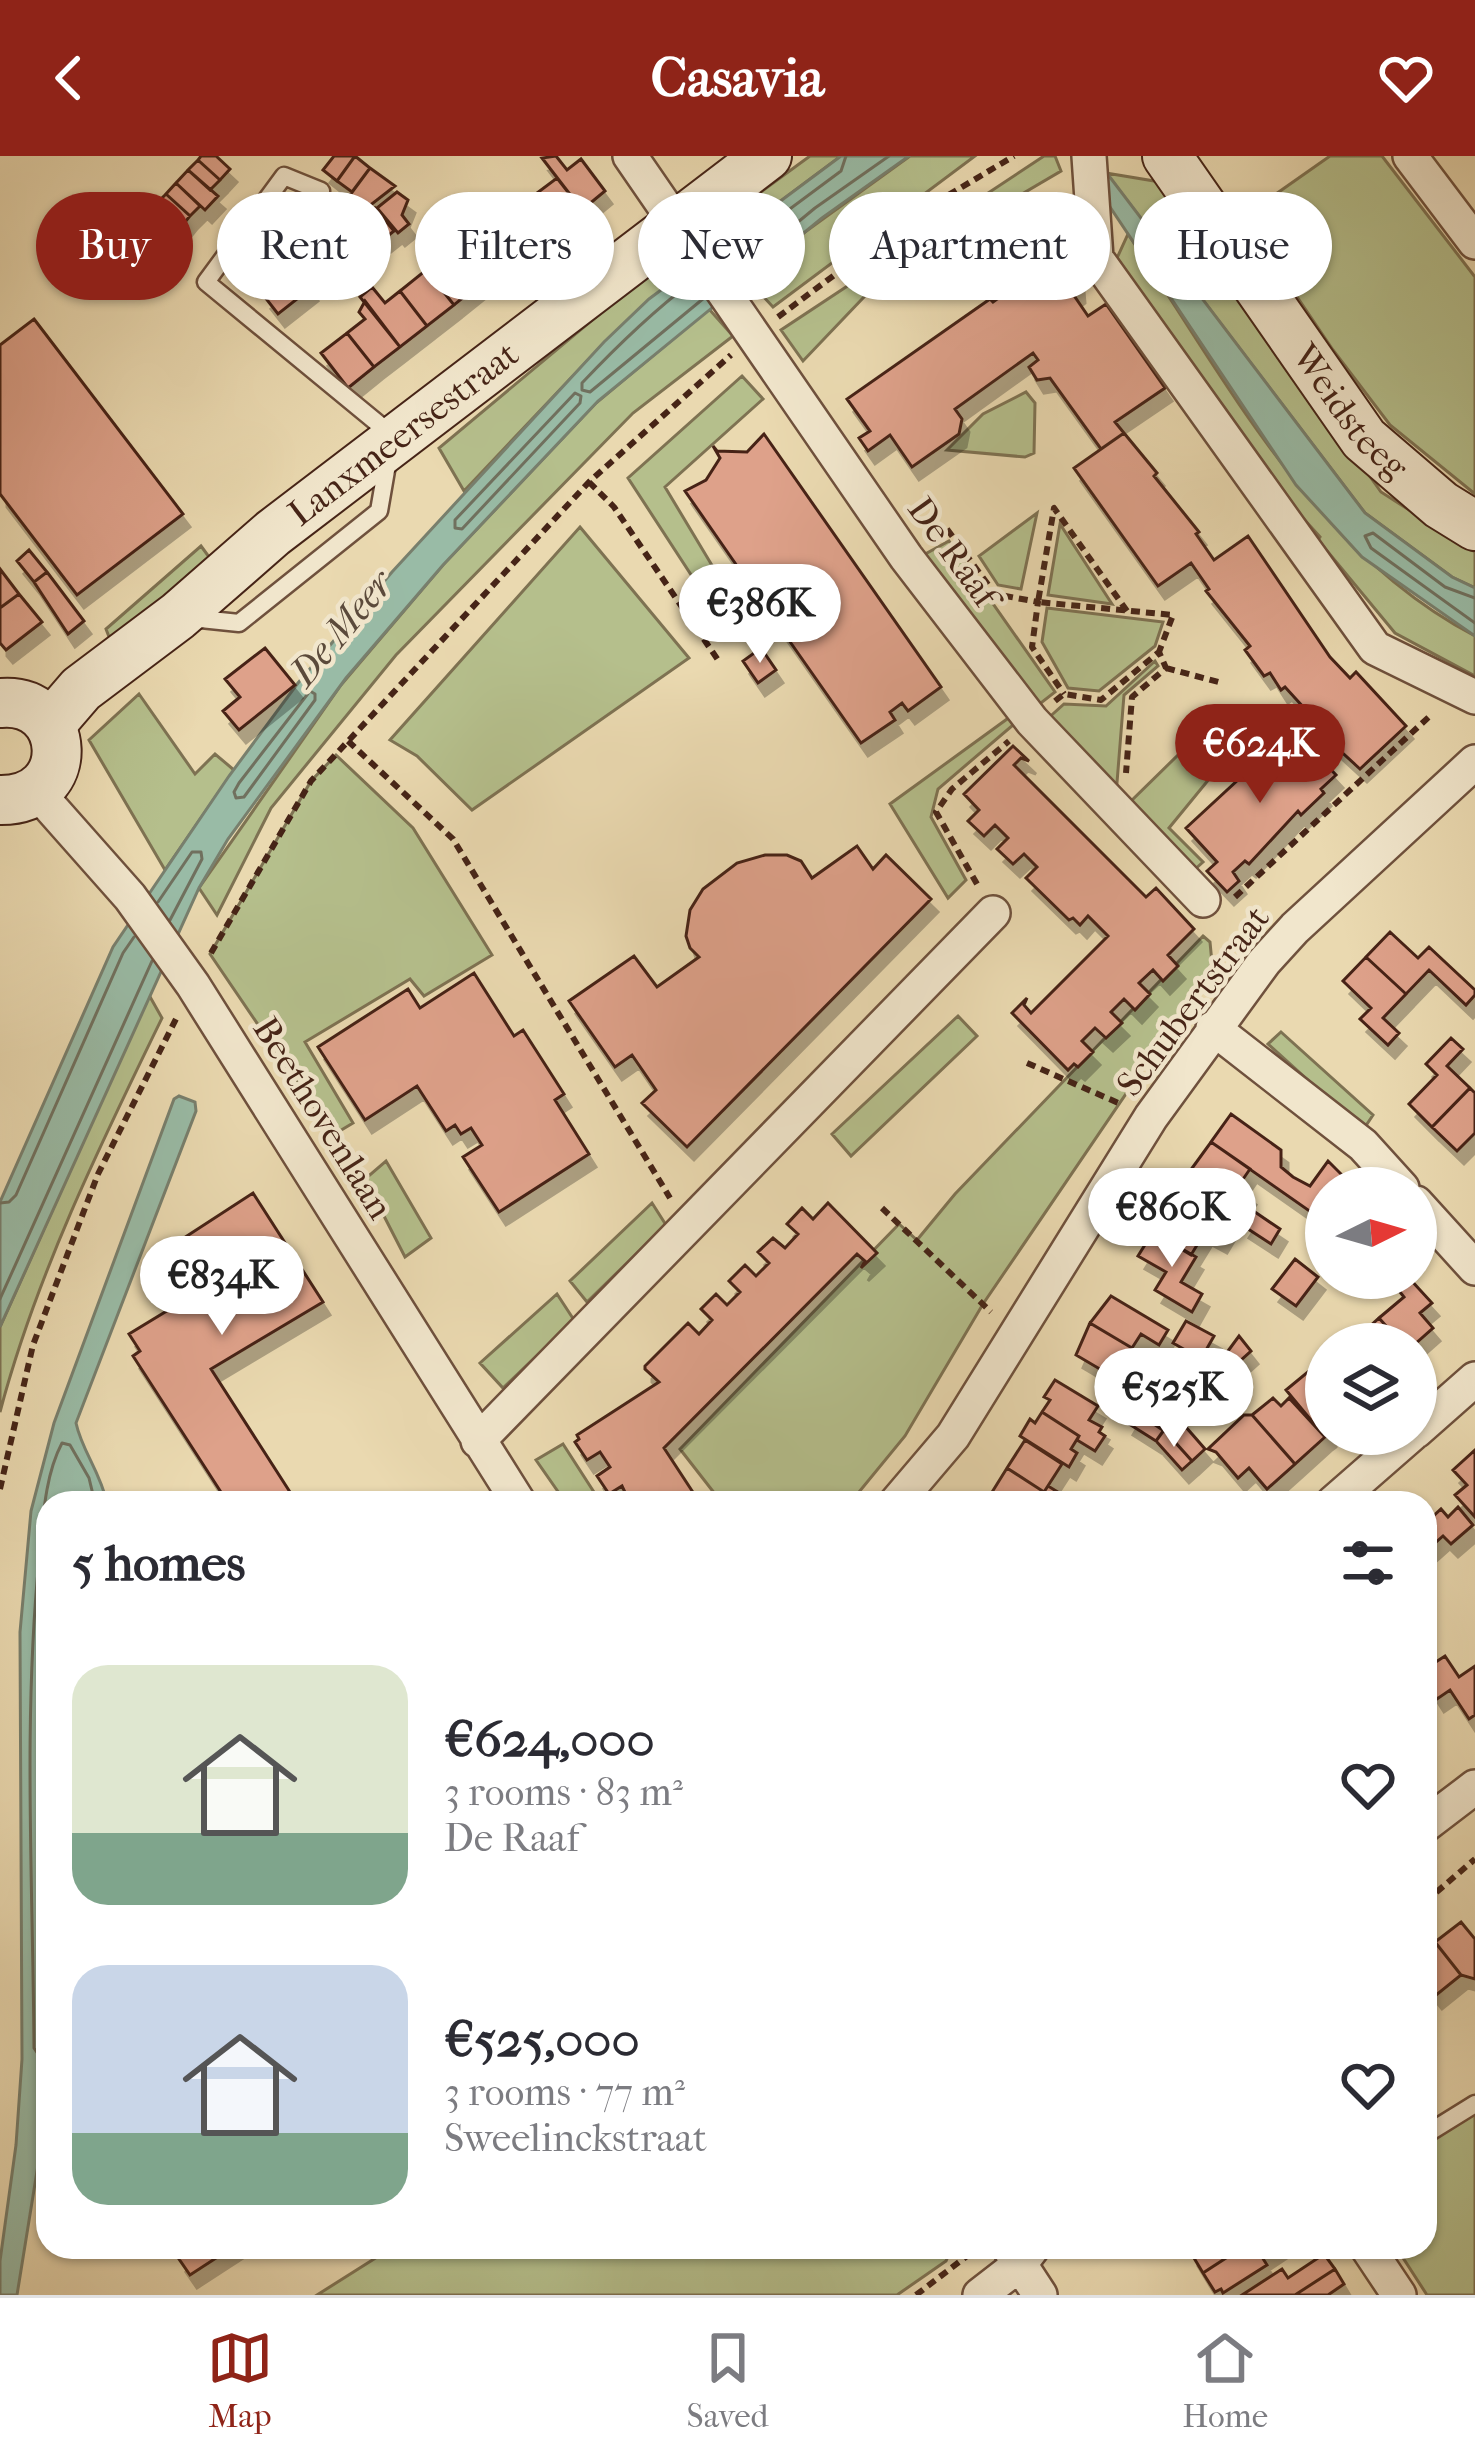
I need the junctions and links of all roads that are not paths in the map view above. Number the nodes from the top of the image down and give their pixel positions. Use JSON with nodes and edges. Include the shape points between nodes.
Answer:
{"nodes":[{"id":1,"x":630,"y":156,"type":"edge"},
{"id":2,"x":767,"y":156,"type":"edge"},
{"id":3,"x":1089,"y":156,"type":"edge"},
{"id":4,"x":1166,"y":156,"type":"edge"},
{"id":5,"x":1410,"y":156,"type":"edge"},
{"id":6,"x":321,"y":190,"type":"dead end"},
{"id":7,"x":656,"y":192,"type":"edge"},
{"id":8,"x":733,"y":192,"type":"edge"},
{"id":9,"x":1475,"y":242,"type":"edge"},
{"id":10,"x":638,"y":273,"type":"edge"},
{"id":11,"x":731,"y":300,"type":"edge"},
{"id":12,"x":393,"y":441,"type":"junction"},
{"id":13,"x":1475,"y":526,"type":"edge"},
{"id":14,"x":1468,"y":692,"type":"edge"},
{"id":15,"x":0,"y":704,"type":"edge"},
{"id":16,"x":50,"y":724,"type":"junction"},
{"id":17,"x":1475,"y":762,"type":"edge"},
{"id":18,"x":19,"y":796,"type":"edge"},
{"id":19,"x":1203,"y":899,"type":"road end"},
{"id":20,"x":993,"y":913,"type":"dead end"},
{"id":21,"x":1213,"y":1028,"type":"junction"},
{"id":22,"x":1383,"y":1167,"type":"edge"},
{"id":23,"x":1437,"y":1226,"type":"edge"},
{"id":24,"x":1475,"y":1268,"type":"edge"},
{"id":25,"x":1475,"y":1379,"type":"edge"},
{"id":26,"x":1437,"y":1412,"type":"edge"},
{"id":27,"x":478,"y":1441,"type":"junction"},
{"id":28,"x":1388,"y":1455,"type":"edge"},
{"id":29,"x":511,"y":1491,"type":"edge"},
{"id":30,"x":906,"y":1491,"type":"edge"},
{"id":31,"x":1347,"y":1491,"type":"edge"},
{"id":32,"x":1475,"y":1787,"type":"edge"},
{"id":33,"x":1437,"y":1816,"type":"edge"},
{"id":34,"x":1475,"y":2104,"type":"edge"},
{"id":35,"x":1437,"y":2128,"type":"edge"},
{"id":36,"x":1014,"y":2259,"type":"edge"},
{"id":37,"x":1024,"y":2259,"type":"edge"},
{"id":38,"x":1375,"y":2259,"type":"edge"},
{"id":39,"x":980,"y":2295,"type":"edge"},
{"id":40,"x":1040,"y":2295,"type":"edge"},
{"id":41,"x":1399,"y":2295,"type":"edge"}],
"edges":[{"from":1,"to":7,"type":"street","name":"De Raaf"},
{"from":2,"to":8,"type":"street","name":"Lanxmeersestraat"},
{"from":3,"to":14,"type":"street","via":[[1096,258],[1375,648]]},
{"from":4,"to":13,"type":"street","name":"Weidsteeg","via":[[1364,439]]},
{"from":5,"to":9,"type":"street"},
{"from":6,"to":12,"type":"lane","via":[[284,176],[206,281]]},
{"from":10,"to":12,"type":"street","name":"Lanxmeersestraat"},
{"from":11,"to":19,"type":"street","name":"De Raaf","via":[[906,557],[1032,721]]},
{"from":12,"to":16,"type":"street","name":"Lanxmeersestraat","via":[[81,689]]},
{"from":15,"to":16,"type":"street","via":[[31,707]]},
{"from":16,"to":18,"type":"street","via":[[58,748],[53,772]]},
{"from":17,"to":21,"type":"street","name":"Schubertstraat","via":[[1295,928]]},
{"from":18,"to":27,"type":"street","name":"Beethovenlaan","via":[[130,897]]},
{"from":20,"to":27,"type":"street"},
{"from":21,"to":22,"type":"street"},
{"from":21,"to":30,"type":"street","name":"Schubertstraat","via":[[953,1436]]},
{"from":23,"to":24,"type":"street"},
{"from":25,"to":26,"type":"street"},
{"from":27,"to":29,"type":"street","name":"Beethovenlaan"},
{"from":28,"to":31,"type":"street"},
{"from":32,"to":33,"type":"street"},
{"from":34,"to":35,"type":"lane"},
{"from":36,"to":39,"type":"street"},
{"from":37,"to":40,"type":"street"},
{"from":38,"to":41,"type":"street"}]}
